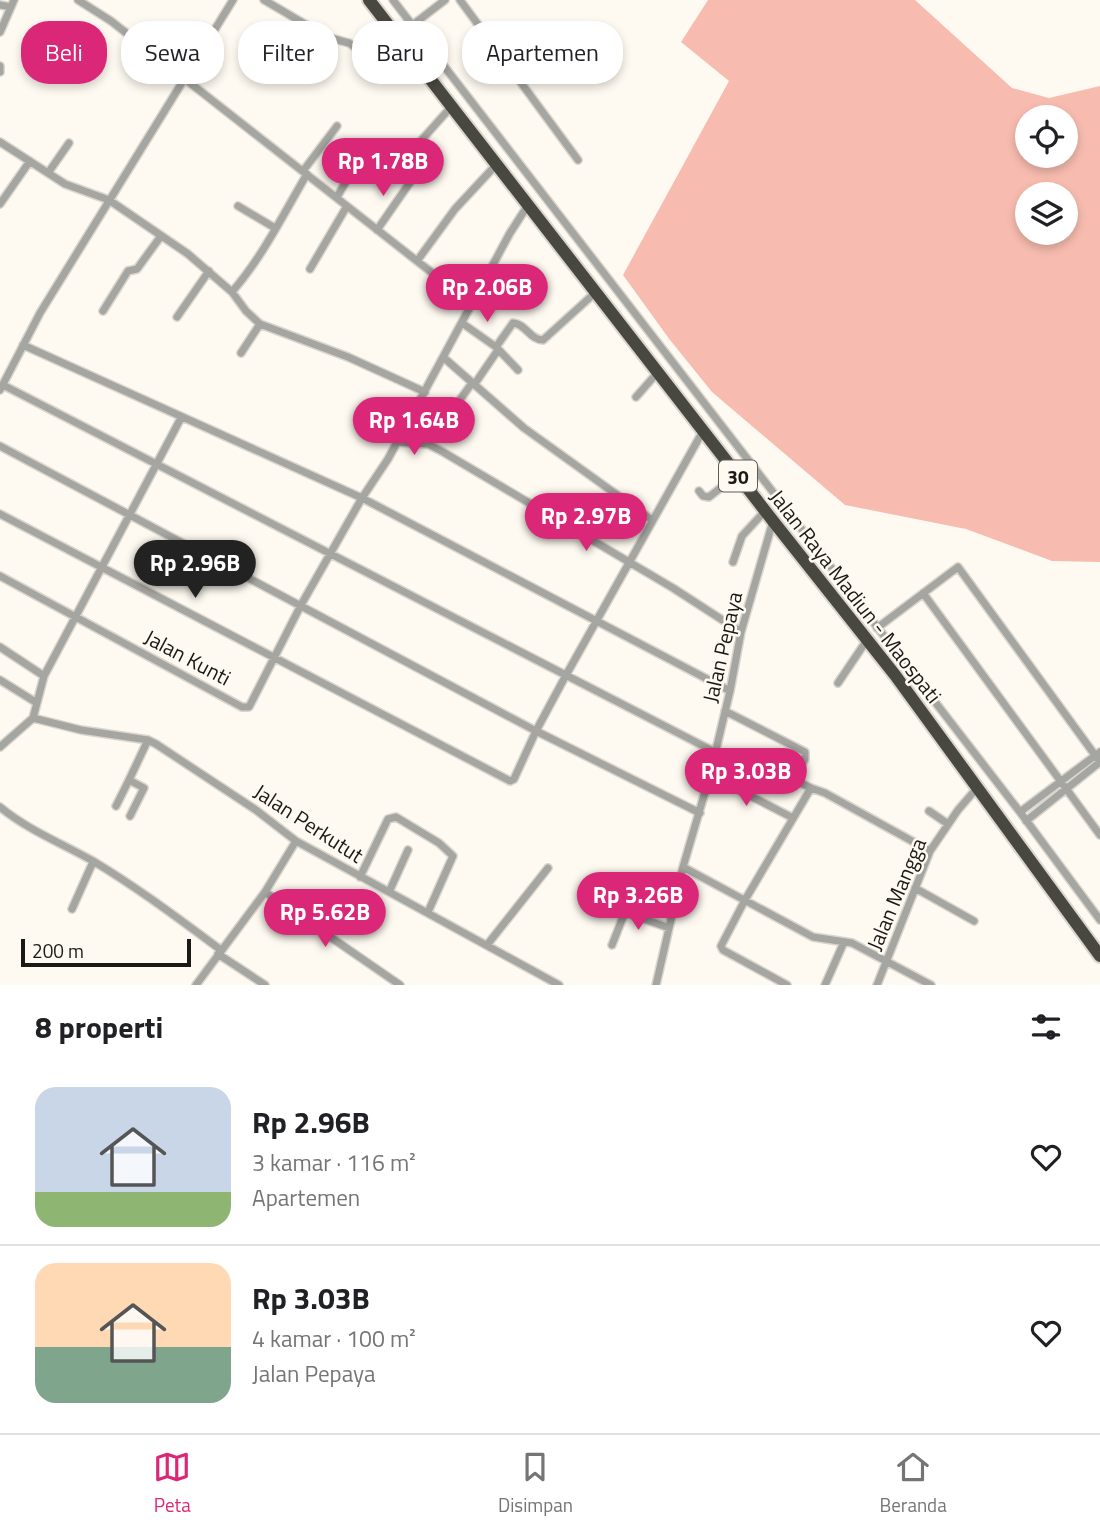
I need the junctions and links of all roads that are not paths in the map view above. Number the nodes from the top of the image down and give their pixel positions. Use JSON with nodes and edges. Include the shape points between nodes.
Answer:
{"nodes":[{"id":1,"x":78,"y":0,"type":"edge"},
{"id":2,"x":233,"y":0,"type":"edge"},
{"id":3,"x":264,"y":0,"type":"edge"},
{"id":4,"x":369,"y":0,"type":"edge"},
{"id":5,"x":393,"y":0,"type":"edge"},
{"id":6,"x":445,"y":0,"type":"edge"},
{"id":7,"x":460,"y":0,"type":"edge"},
{"id":8,"x":12,"y":4,"type":"edge"},
{"id":9,"x":0,"y":5,"type":"edge"},
{"id":10,"x":219,"y":21,"type":"edge"},
{"id":11,"x":385,"y":21,"type":"edge"},
{"id":12,"x":410,"y":21,"type":"edge"},
{"id":13,"x":418,"y":21,"type":"edge"},
{"id":14,"x":121,"y":29,"type":"edge"},
{"id":15,"x":0,"y":32,"type":"edge"},
{"id":16,"x":352,"y":46,"type":"edge"},
{"id":17,"x":0,"y":66,"type":"edge"},
{"id":18,"x":448,"y":70,"type":"edge"},
{"id":19,"x":0,"y":72,"type":"edge"},
{"id":20,"x":183,"y":84,"type":"edge"},
{"id":21,"x":191,"y":84,"type":"edge"},
{"id":22,"x":433,"y":84,"type":"edge"},
{"id":23,"x":451,"y":107,"type":"junction"},
{"id":24,"x":337,"y":126,"type":"dead end"},
{"id":25,"x":0,"y":142,"type":"edge"},
{"id":26,"x":69,"y":143,"type":"dead end"},
{"id":27,"x":578,"y":160,"type":"dead end"},
{"id":28,"x":30,"y":161,"type":"junction"},
{"id":29,"x":402,"y":162,"type":"dead end"},
{"id":30,"x":496,"y":165,"type":"junction"},
{"id":31,"x":355,"y":166,"type":"dead end"},
{"id":32,"x":305,"y":172,"type":"junction"},
{"id":33,"x":48,"y":173,"type":"junction"},
{"id":34,"x":411,"y":181,"type":"dead end"},
{"id":35,"x":337,"y":197,"type":"junction"},
{"id":36,"x":109,"y":200,"type":"junction"},
{"id":37,"x":0,"y":204,"type":"edge"},
{"id":38,"x":529,"y":204,"type":"junction"},
{"id":39,"x":238,"y":206,"type":"dead end"},
{"id":40,"x":347,"y":206,"type":"junction"},
{"id":41,"x":275,"y":228,"type":"junction"},
{"id":42,"x":377,"y":230,"type":"junction"},
{"id":43,"x":161,"y":236,"type":"junction"},
{"id":44,"x":416,"y":261,"type":"junction"},
{"id":45,"x":310,"y":269,"type":"dead end"},
{"id":46,"x":209,"y":271,"type":"junction"},
{"id":47,"x":232,"y":292,"type":"junction"},
{"id":48,"x":596,"y":292,"type":"junction"},
{"id":49,"x":472,"y":304,"type":"junction"},
{"id":50,"x":103,"y":311,"type":"dead end"},
{"id":51,"x":177,"y":317,"type":"dead end"},
{"id":52,"x":462,"y":323,"type":"junction"},
{"id":53,"x":260,"y":324,"type":"junction"},
{"id":54,"x":23,"y":345,"type":"junction"},
{"id":55,"x":497,"y":349,"type":"junction"},
{"id":56,"x":241,"y":353,"type":"dead end"},
{"id":57,"x":443,"y":357,"type":"junction"},
{"id":58,"x":518,"y":370,"type":"dead end"},
{"id":59,"x":658,"y":372,"type":"junction"},
{"id":60,"x":473,"y":384,"type":"junction"},
{"id":61,"x":1,"y":387,"type":"edge"},
{"id":62,"x":425,"y":392,"type":"junction"},
{"id":63,"x":636,"y":397,"type":"dead end"},
{"id":64,"x":181,"y":418,"type":"junction"},
{"id":65,"x":703,"y":431,"type":"junction"},
{"id":66,"x":397,"y":442,"type":"junction"},
{"id":67,"x":428,"y":444,"type":"junction"},
{"id":68,"x":0,"y":446,"type":"edge"},
{"id":69,"x":157,"y":464,"type":"junction"},
{"id":70,"x":737,"y":475,"type":"junction"},
{"id":71,"x":699,"y":491,"type":"dead end"},
{"id":72,"x":362,"y":498,"type":"junction"},
{"id":73,"x":0,"y":514,"type":"edge"},
{"id":74,"x":130,"y":515,"type":"junction"},
{"id":75,"x":769,"y":516,"type":"junction"},
{"id":76,"x":652,"y":520,"type":"junction"},
{"id":77,"x":330,"y":555,"type":"junction"},
{"id":78,"x":628,"y":562,"type":"junction"},
{"id":79,"x":733,"y":562,"type":"dead end"},
{"id":80,"x":103,"y":568,"type":"junction"},
{"id":81,"x":0,"y":576,"type":"edge"},
{"id":82,"x":923,"y":593,"type":"junction"},
{"id":83,"x":302,"y":605,"type":"junction"},
{"id":84,"x":76,"y":617,"type":"junction"},
{"id":85,"x":596,"y":621,"type":"junction"},
{"id":86,"x":877,"y":628,"type":"junction"},
{"id":87,"x":741,"y":632,"type":"junction"},
{"id":88,"x":867,"y":640,"type":"junction"},
{"id":89,"x":0,"y":647,"type":"edge"},
{"id":90,"x":274,"y":656,"type":"junction"},
{"id":91,"x":44,"y":676,"type":"junction"},
{"id":92,"x":565,"y":677,"type":"junction"},
{"id":93,"x":0,"y":680,"type":"edge"},
{"id":94,"x":838,"y":683,"type":"dead end"},
{"id":95,"x":730,"y":691,"type":"junction"},
{"id":96,"x":37,"y":703,"type":"junction"},
{"id":97,"x":725,"y":711,"type":"junction"},
{"id":98,"x":33,"y":718,"type":"junction"},
{"id":99,"x":536,"y":731,"type":"junction"},
{"id":100,"x":148,"y":740,"type":"junction"},
{"id":101,"x":0,"y":747,"type":"edge"},
{"id":102,"x":715,"y":752,"type":"junction"},
{"id":103,"x":1098,"y":755,"type":"edge"},
{"id":104,"x":773,"y":770,"type":"dead end"},
{"id":105,"x":710,"y":775,"type":"junction"},
{"id":106,"x":129,"y":780,"type":"junction"},
{"id":107,"x":794,"y":780,"type":"junction"},
{"id":108,"x":1064,"y":785,"type":"junction"},
{"id":109,"x":978,"y":787,"type":"junction"},
{"id":110,"x":811,"y":788,"type":"junction"},
{"id":111,"x":116,"y":807,"type":"dead end"},
{"id":112,"x":0,"y":808,"type":"edge"},
{"id":113,"x":929,"y":811,"type":"dead end"},
{"id":114,"x":1020,"y":812,"type":"junction"},
{"id":115,"x":700,"y":813,"type":"junction"},
{"id":116,"x":130,"y":816,"type":"dead end"},
{"id":117,"x":793,"y":818,"type":"junction"},
{"id":118,"x":1026,"y":821,"type":"junction"},
{"id":119,"x":948,"y":824,"type":"junction"},
{"id":120,"x":1100,"y":835,"type":"edge"},
{"id":121,"x":296,"y":841,"type":"junction"},
{"id":122,"x":408,"y":850,"type":"dead end"},
{"id":123,"x":930,"y":851,"type":"junction"},
{"id":124,"x":93,"y":862,"type":"junction"},
{"id":125,"x":683,"y":867,"type":"junction"},
{"id":126,"x":548,"y":868,"type":"dead end"},
{"id":127,"x":360,"y":877,"type":"junction"},
{"id":128,"x":915,"y":888,"type":"junction"},
{"id":129,"x":634,"y":890,"type":"dead end"},
{"id":130,"x":265,"y":892,"type":"junction"},
{"id":131,"x":389,"y":892,"type":"junction"},
{"id":132,"x":745,"y":900,"type":"junction"},
{"id":133,"x":72,"y":909,"type":"dead end"},
{"id":134,"x":428,"y":912,"type":"junction"},
{"id":135,"x":625,"y":912,"type":"junction"},
{"id":136,"x":1100,"y":920,"type":"edge"},
{"id":137,"x":974,"y":921,"type":"dead end"},
{"id":138,"x":669,"y":928,"type":"junction"},
{"id":139,"x":844,"y":942,"type":"junction"},
{"id":140,"x":486,"y":945,"type":"junction"},
{"id":141,"x":612,"y":945,"type":"dead end"},
{"id":142,"x":220,"y":952,"type":"junction"},
{"id":143,"x":1100,"y":956,"type":"edge"},
{"id":144,"x":886,"y":961,"type":"junction"},
{"id":145,"x":196,"y":985,"type":"edge"},
{"id":146,"x":265,"y":985,"type":"edge"},
{"id":147,"x":400,"y":985,"type":"edge"},
{"id":148,"x":559,"y":985,"type":"edge"},
{"id":149,"x":656,"y":985,"type":"edge"},
{"id":150,"x":787,"y":985,"type":"edge"},
{"id":151,"x":825,"y":985,"type":"edge"},
{"id":152,"x":877,"y":985,"type":"edge"},
{"id":153,"x":930,"y":985,"type":"edge"}],
"edges":[{"from":1,"to":14,"type":"street"},
{"from":2,"to":10,"type":"street"},
{"from":3,"to":16,"type":"street","via":[[327,37]]},
{"from":4,"to":11,"type":"highway","name":"Jalan Raya Madiun - Maospati","number":"30"},
{"from":5,"to":12,"type":"street"},
{"from":6,"to":13,"type":"street"},
{"from":7,"to":27,"type":"street"},
{"from":8,"to":9,"type":"street"},
{"from":8,"to":15,"type":"street"},
{"from":17,"to":19,"type":"street"},
{"from":18,"to":86,"type":"street"},
{"from":20,"to":36,"type":"street"},
{"from":21,"to":32,"type":"street"},
{"from":22,"to":23,"type":"highway","name":"Jalan Raya Madiun - Maospati","number":"30"},
{"from":23,"to":29,"type":"street"},
{"from":23,"to":30,"type":"highway","name":"Jalan Raya Madiun - Maospati","number":"30"},
{"from":24,"to":32,"type":"street"},
{"from":25,"to":28,"type":"street"},
{"from":26,"to":33,"type":"street"},
{"from":28,"to":33,"type":"street"},
{"from":28,"to":37,"type":"street"},
{"from":30,"to":38,"type":"highway","name":"Jalan Raya Madiun - Maospati","number":"30"},
{"from":30,"to":44,"type":"street"},
{"from":31,"to":35,"type":"street"},
{"from":32,"to":35,"type":"street"},
{"from":32,"to":41,"type":"street"},
{"from":33,"to":36,"type":"street","via":[[80,191]]},
{"from":34,"to":42,"type":"street"},
{"from":35,"to":40,"type":"street"},
{"from":36,"to":43,"type":"street"},
{"from":36,"to":54,"type":"street"},
{"from":38,"to":48,"type":"highway","name":"Jalan Raya Madiun - Maospati","number":"30"},
{"from":38,"to":49,"type":"street"},
{"from":39,"to":41,"type":"street"},
{"from":40,"to":42,"type":"street"},
{"from":40,"to":45,"type":"street"},
{"from":41,"to":47,"type":"street","via":[[255,265]]},
{"from":42,"to":44,"type":"street"},
{"from":43,"to":46,"type":"street"},
{"from":43,"to":50,"type":"street","via":[[138,269],[129,270]]},
{"from":44,"to":49,"type":"street"},
{"from":46,"to":47,"type":"street"},
{"from":46,"to":51,"type":"street"},
{"from":47,"to":53,"type":"street"},
{"from":48,"to":55,"type":"street","via":[[543,340],[513,323]]},
{"from":48,"to":59,"type":"highway","name":"Jalan Raya Madiun - Maospati","number":"30"},
{"from":49,"to":52,"type":"street"},
{"from":52,"to":55,"type":"street"},
{"from":52,"to":57,"type":"street"},
{"from":53,"to":56,"type":"street"},
{"from":53,"to":62,"type":"street"},
{"from":54,"to":61,"type":"street"},
{"from":54,"to":64,"type":"street"},
{"from":55,"to":58,"type":"street"},
{"from":55,"to":60,"type":"street"},
{"from":57,"to":60,"type":"street"},
{"from":57,"to":62,"type":"street"},
{"from":59,"to":63,"type":"street"},
{"from":59,"to":65,"type":"highway","name":"Jalan Raya Madiun - Maospati","number":"30"},
{"from":60,"to":67,"type":"street"},
{"from":60,"to":76,"type":"street","via":[[524,428]]},
{"from":61,"to":69,"type":"street"},
{"from":62,"to":66,"type":"street"},
{"from":64,"to":69,"type":"street"},
{"from":64,"to":72,"type":"street"},
{"from":65,"to":70,"type":"highway","name":"Jalan Raya Madiun - Maospati","number":"30"},
{"from":65,"to":76,"type":"street"},
{"from":66,"to":67,"type":"street"},
{"from":66,"to":72,"type":"street"},
{"from":67,"to":78,"type":"street"},
{"from":68,"to":74,"type":"street"},
{"from":69,"to":74,"type":"street"},
{"from":69,"to":77,"type":"street"},
{"from":70,"to":71,"type":"street","via":[[711,496]]},
{"from":70,"to":75,"type":"highway","name":"Jalan Raya Madiun - Maospati","number":"30"},
{"from":72,"to":77,"type":"street"},
{"from":72,"to":85,"type":"street"},
{"from":73,"to":80,"type":"street"},
{"from":74,"to":80,"type":"street"},
{"from":74,"to":83,"type":"street"},
{"from":75,"to":79,"type":"street","via":[[742,536]]},
{"from":75,"to":87,"type":"street","name":"Jalan Pepaya"},
{"from":75,"to":88,"type":"highway","name":"Jalan Raya Madiun - Maospati","number":"30"},
{"from":76,"to":78,"type":"street"},
{"from":77,"to":83,"type":"street"},
{"from":77,"to":92,"type":"street"},
{"from":78,"to":85,"type":"street"},
{"from":78,"to":87,"type":"street"},
{"from":80,"to":84,"type":"street"},
{"from":80,"to":90,"type":"street"},
{"from":81,"to":84,"type":"street","name":"Jalan Kunti"},
{"from":82,"to":86,"type":"street"},
{"from":82,"to":103,"type":"street","via":[[958,567]]},
{"from":82,"to":108,"type":"street"},
{"from":83,"to":90,"type":"street"},
{"from":83,"to":99,"type":"street"},
{"from":84,"to":90,"type":"street","name":"Jalan Kunti","via":[[243,707],[249,707]]},
{"from":84,"to":91,"type":"street"},
{"from":85,"to":92,"type":"street"},
{"from":85,"to":95,"type":"street"},
{"from":86,"to":114,"type":"street"},
{"from":87,"to":95,"type":"street","name":"Jalan Pepaya"},
{"from":88,"to":94,"type":"street"},
{"from":88,"to":109,"type":"highway","name":"Jalan Raya Madiun - Maospati","number":"30"},
{"from":89,"to":91,"type":"street"},
{"from":90,"to":99,"type":"street","via":[[510,782]]},
{"from":91,"to":96,"type":"street"},
{"from":92,"to":99,"type":"street"},
{"from":92,"to":102,"type":"street"},
{"from":93,"to":96,"type":"street"},
{"from":95,"to":97,"type":"street","name":"Jalan Pepaya"},
{"from":96,"to":98,"type":"street"},
{"from":97,"to":102,"type":"street","name":"Jalan Pepaya"},
{"from":97,"to":107,"type":"street","via":[[805,752]]},
{"from":98,"to":100,"type":"street","name":"Jalan Perkutut"},
{"from":98,"to":101,"type":"street"},
{"from":99,"to":115,"type":"street"},
{"from":100,"to":106,"type":"street"},
{"from":100,"to":121,"type":"street","name":"Jalan Perkutut"},
{"from":102,"to":105,"type":"street","name":"Jalan Pepaya"},
{"from":103,"to":108,"type":"street","via":[[1100,762]]},
{"from":104,"to":107,"type":"street"},
{"from":105,"to":115,"type":"street","name":"Jalan Pepaya"},
{"from":105,"to":117,"type":"street"},
{"from":106,"to":111,"type":"street"},
{"from":106,"to":116,"type":"street","via":[[144,788]]},
{"from":107,"to":110,"type":"street"},
{"from":108,"to":114,"type":"street"},
{"from":108,"to":118,"type":"street"},
{"from":108,"to":120,"type":"street"},
{"from":109,"to":119,"type":"street","name":"Jalan Mangga"},
{"from":109,"to":143,"type":"highway","name":"Jalan Raya Madiun - Maospati","number":"30"},
{"from":110,"to":117,"type":"street"},
{"from":110,"to":123,"type":"street"},
{"from":112,"to":124,"type":"street"},
{"from":113,"to":119,"type":"street"},
{"from":114,"to":118,"type":"street"},
{"from":115,"to":125,"type":"street","name":"Jalan Pepaya"},
{"from":117,"to":132,"type":"street"},
{"from":118,"to":136,"type":"street"},
{"from":119,"to":123,"type":"street","name":"Jalan Mangga"},
{"from":121,"to":127,"type":"street","name":"Jalan Perkutut"},
{"from":121,"to":130,"type":"street"},
{"from":122,"to":131,"type":"street"},
{"from":123,"to":128,"type":"street","name":"Jalan Mangga"},
{"from":124,"to":133,"type":"street"},
{"from":124,"to":142,"type":"street","via":[[133,886]]},
{"from":125,"to":132,"type":"street"},
{"from":125,"to":138,"type":"street","name":"Jalan Pepaya"},
{"from":126,"to":140,"type":"street"},
{"from":127,"to":131,"type":"street","name":"Jalan Perkutut"},
{"from":127,"to":134,"type":"street","via":[[388,819],[396,817],[452,853]]},
{"from":128,"to":137,"type":"street"},
{"from":128,"to":144,"type":"street","name":"Jalan Mangga"},
{"from":129,"to":135,"type":"street"},
{"from":130,"to":142,"type":"street"},
{"from":130,"to":147,"type":"street"},
{"from":131,"to":134,"type":"street","name":"Jalan Perkutut"},
{"from":132,"to":139,"type":"street","via":[[818,939]]},
{"from":132,"to":150,"type":"street","via":[[722,948]]},
{"from":134,"to":140,"type":"street","name":"Jalan Perkutut"},
{"from":135,"to":138,"type":"street"},
{"from":135,"to":141,"type":"street"},
{"from":138,"to":149,"type":"street","name":"Jalan Pepaya"},
{"from":139,"to":144,"type":"street"},
{"from":139,"to":151,"type":"street"},
{"from":140,"to":148,"type":"street","name":"Jalan Perkutut"},
{"from":142,"to":145,"type":"street"},
{"from":142,"to":146,"type":"street"},
{"from":144,"to":152,"type":"street","name":"Jalan Mangga"},
{"from":144,"to":153,"type":"street"}]}
